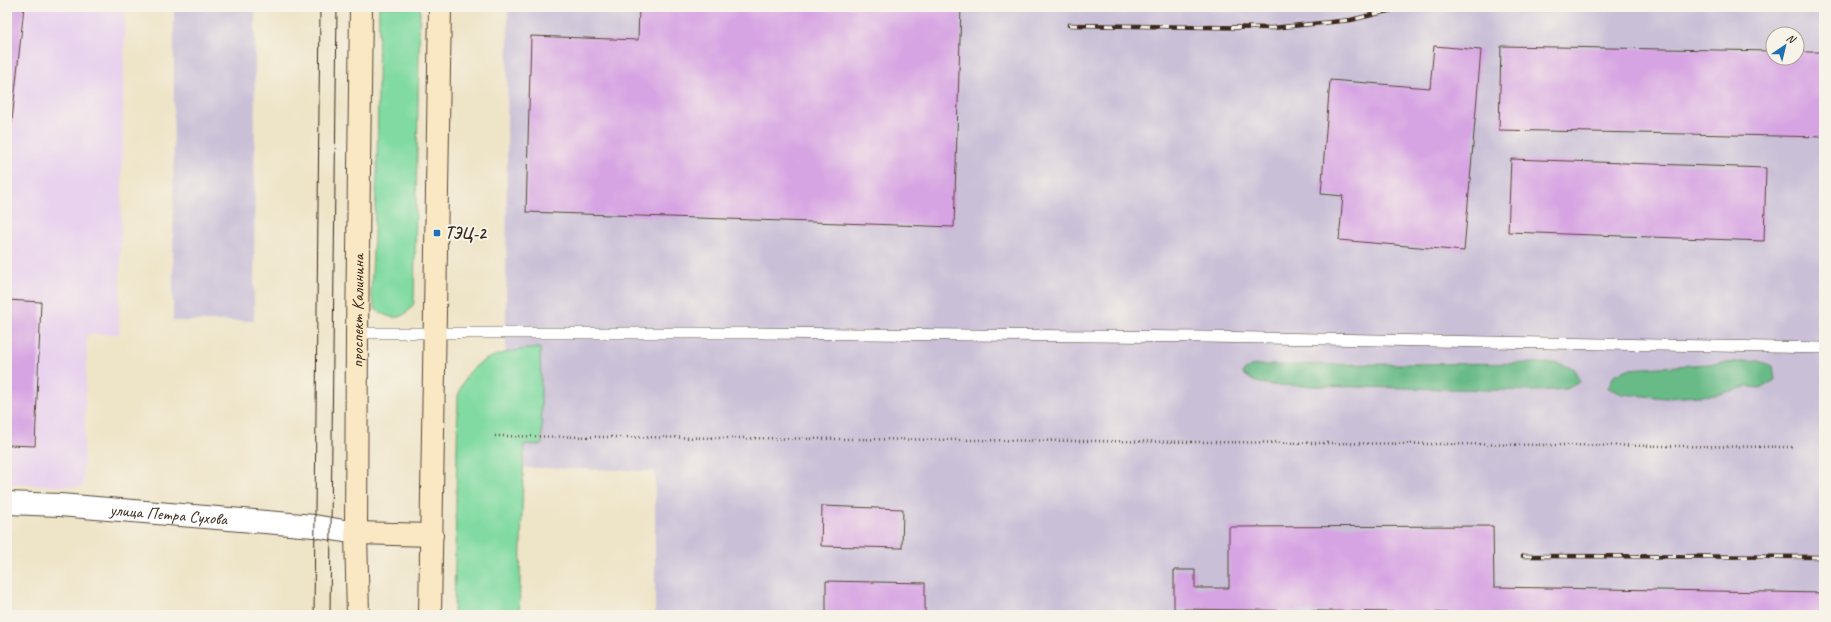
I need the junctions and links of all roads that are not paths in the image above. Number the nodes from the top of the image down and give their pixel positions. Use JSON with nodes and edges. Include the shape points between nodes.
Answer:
{"nodes":[{"id":1,"x":361,"y":7,"type":"edge"},
{"id":2,"x":440,"y":7,"type":"edge"},
{"id":3,"x":357,"y":333,"type":"junction"},
{"id":4,"x":435,"y":334,"type":"junction"},
{"id":5,"x":1824,"y":348,"type":"edge"},
{"id":6,"x":7,"y":502,"type":"edge"},
{"id":7,"x":356,"y":533,"type":"junction"},
{"id":8,"x":432,"y":535,"type":"junction"},
{"id":9,"x":358,"y":615,"type":"edge"},
{"id":10,"x":430,"y":615,"type":"edge"}],
"edges":[{"from":1,"to":3,"type":"main road","name":"проспект Калинина"},
{"from":2,"to":4,"type":"main road"},
{"from":3,"to":4,"type":"lane"},
{"from":3,"to":7,"type":"main road","name":"проспект Калинина"},
{"from":4,"to":5,"type":"lane","via":[[755,333],[1189,337]]},
{"from":4,"to":8,"type":"main road"},
{"from":6,"to":7,"type":"street","name":"улица Петра Сухова","via":[[330,528]]},
{"from":7,"to":8,"type":"main road"},
{"from":7,"to":9,"type":"main road","name":"проспект Калинина"},
{"from":8,"to":10,"type":"main road"}]}
